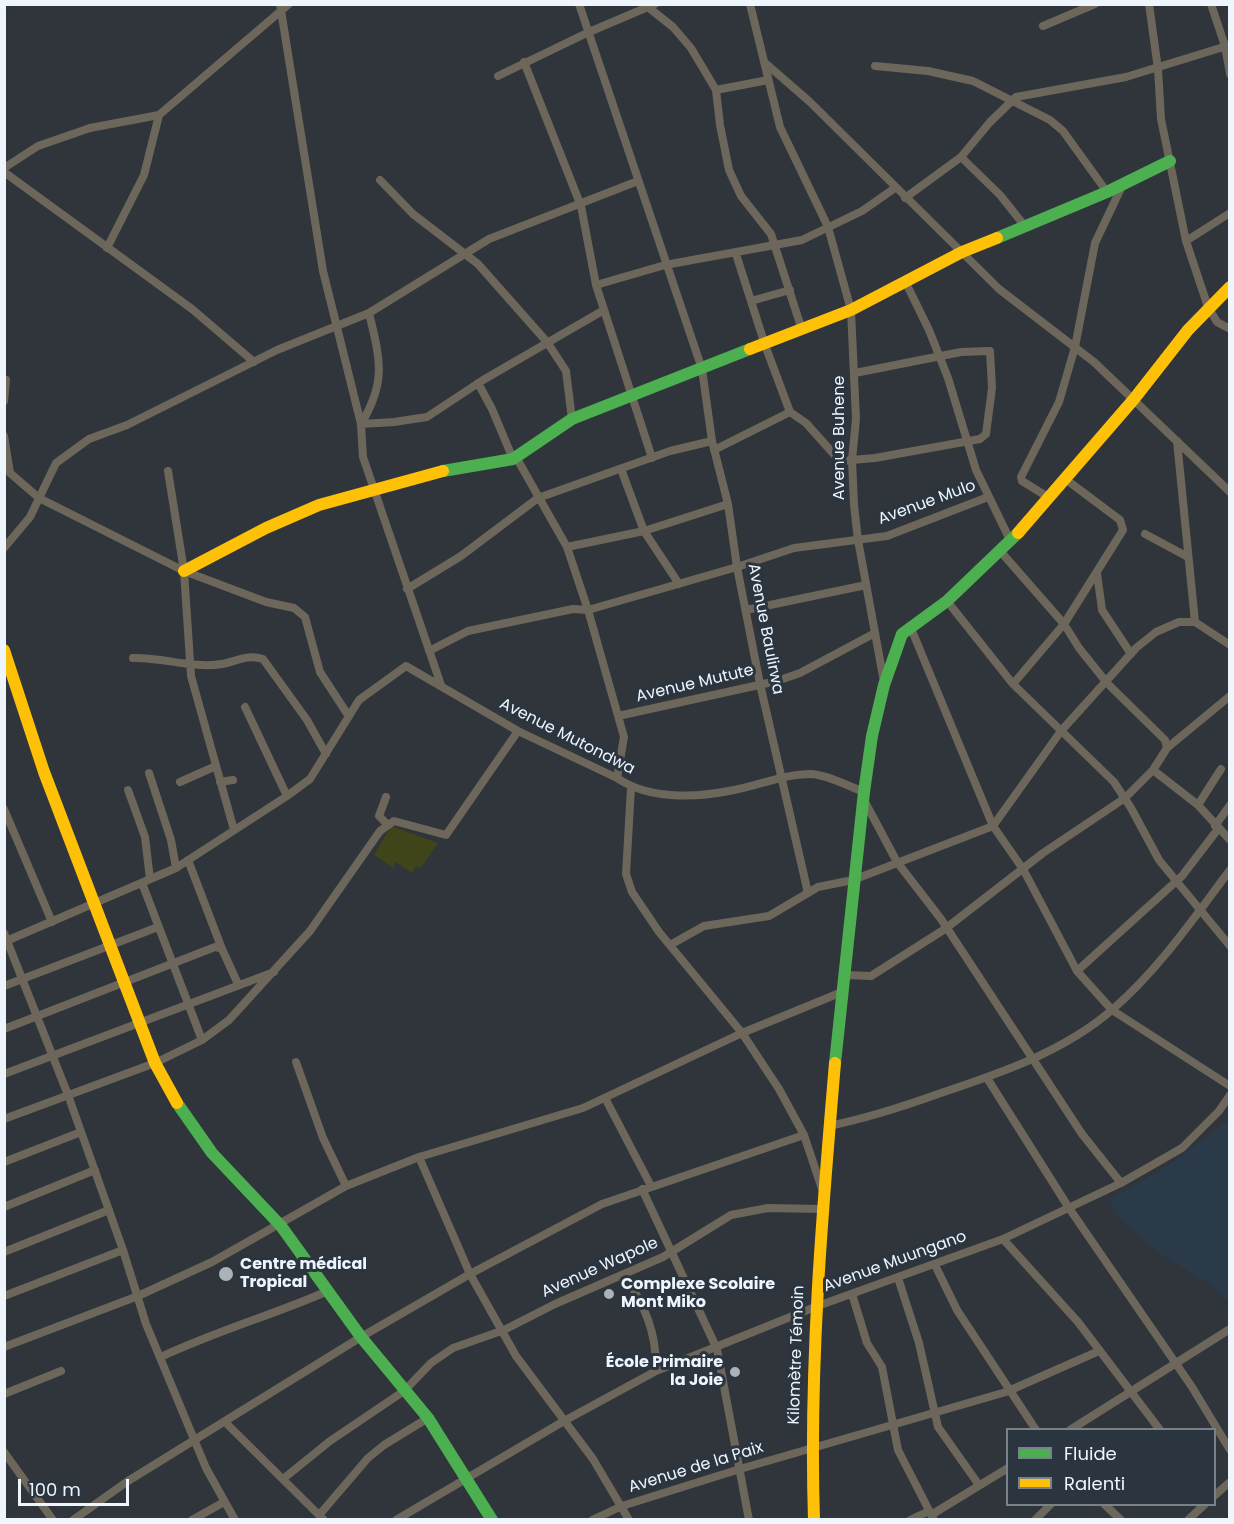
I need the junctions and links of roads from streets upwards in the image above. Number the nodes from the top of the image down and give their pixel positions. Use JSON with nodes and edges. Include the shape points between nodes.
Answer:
{"nodes":[{"id":1,"x":289,"y":4,"type":"edge"},
{"id":2,"x":579,"y":4,"type":"edge"},
{"id":3,"x":750,"y":4,"type":"edge"},
{"id":4,"x":1095,"y":4,"type":"edge"},
{"id":5,"x":1149,"y":4,"type":"edge"},
{"id":6,"x":1211,"y":4,"type":"edge"},
{"id":7,"x":649,"y":6,"type":"edge"},
{"id":8,"x":280,"y":8,"type":"edge"},
{"id":9,"x":1043,"y":26,"type":"dead end"},
{"id":10,"x":589,"y":32,"type":"junction"},
{"id":11,"x":1227,"y":45,"type":"edge"},
{"id":12,"x":524,"y":62,"type":"junction"},
{"id":13,"x":764,"y":62,"type":"junction"},
{"id":14,"x":875,"y":66,"type":"dead end"},
{"id":15,"x":1158,"y":69,"type":"junction"},
{"id":16,"x":1230,"y":74,"type":"edge"},
{"id":17,"x":498,"y":76,"type":"dead end"},
{"id":18,"x":768,"y":80,"type":"junction"},
{"id":19,"x":716,"y":90,"type":"junction"},
{"id":20,"x":1008,"y":101,"type":"junction"},
{"id":21,"x":159,"y":115,"type":"junction"},
{"id":22,"x":961,"y":157,"type":"junction"},
{"id":23,"x":1170,"y":161,"type":"junction"},
{"id":24,"x":4,"y":170,"type":"edge"},
{"id":25,"x":380,"y":180,"type":"dead end"},
{"id":26,"x":638,"y":182,"type":"junction"},
{"id":27,"x":1123,"y":184,"type":"junction"},
{"id":28,"x":895,"y":188,"type":"junction"},
{"id":29,"x":1107,"y":192,"type":"junction"},
{"id":30,"x":905,"y":198,"type":"junction"},
{"id":31,"x":581,"y":206,"type":"junction"},
{"id":32,"x":1230,"y":213,"type":"edge"},
{"id":33,"x":1024,"y":225,"type":"junction"},
{"id":34,"x":828,"y":228,"type":"junction"},
{"id":35,"x":1186,"y":241,"type":"junction"},
{"id":36,"x":775,"y":246,"type":"junction"},
{"id":37,"x":107,"y":248,"type":"junction"},
{"id":38,"x":466,"y":252,"type":"junction"},
{"id":39,"x":962,"y":252,"type":"junction"},
{"id":40,"x":736,"y":254,"type":"junction"},
{"id":41,"x":665,"y":265,"type":"junction"},
{"id":42,"x":905,"y":281,"type":"junction"},
{"id":43,"x":596,"y":285,"type":"junction"},
{"id":44,"x":1230,"y":287,"type":"edge"},
{"id":45,"x":790,"y":290,"type":"junction"},
{"id":46,"x":751,"y":301,"type":"junction"},
{"id":47,"x":1208,"y":308,"type":"junction"},
{"id":48,"x":604,"y":310,"type":"junction"},
{"id":49,"x":851,"y":310,"type":"junction"},
{"id":50,"x":369,"y":313,"type":"junction"},
{"id":51,"x":337,"y":327,"type":"junction"},
{"id":52,"x":1230,"y":329,"type":"edge"},
{"id":53,"x":802,"y":330,"type":"junction"},
{"id":54,"x":547,"y":342,"type":"junction"},
{"id":55,"x":765,"y":345,"type":"junction"},
{"id":56,"x":1074,"y":347,"type":"junction"},
{"id":57,"x":939,"y":356,"type":"junction"},
{"id":58,"x":254,"y":362,"type":"junction"},
{"id":59,"x":702,"y":369,"type":"junction"},
{"id":60,"x":855,"y":373,"type":"junction"},
{"id":61,"x":6,"y":380,"type":"edge"},
{"id":62,"x":478,"y":383,"type":"junction"},
{"id":63,"x":632,"y":396,"type":"junction"},
{"id":64,"x":1134,"y":399,"type":"junction"},
{"id":65,"x":4,"y":401,"type":"edge"},
{"id":66,"x":790,"y":412,"type":"junction"},
{"id":67,"x":572,"y":419,"type":"junction"},
{"id":68,"x":361,"y":424,"type":"junction"},
{"id":69,"x":4,"y":436,"type":"edge"},
{"id":70,"x":965,"y":441,"type":"junction"},
{"id":71,"x":1177,"y":441,"type":"junction"},
{"id":72,"x":713,"y":446,"type":"junction"},
{"id":73,"x":515,"y":458,"type":"junction"},
{"id":74,"x":652,"y":458,"type":"junction"},
{"id":75,"x":852,"y":460,"type":"junction"},
{"id":76,"x":7,"y":461,"type":"edge"},
{"id":77,"x":621,"y":469,"type":"junction"},
{"id":78,"x":168,"y":471,"type":"dead end"},
{"id":79,"x":1064,"y":478,"type":"junction"},
{"id":80,"x":374,"y":490,"type":"junction"},
{"id":81,"x":1230,"y":492,"type":"edge"},
{"id":82,"x":988,"y":497,"type":"junction"},
{"id":83,"x":1048,"y":497,"type":"junction"},
{"id":84,"x":39,"y":498,"type":"junction"},
{"id":85,"x":538,"y":498,"type":"junction"},
{"id":86,"x":728,"y":504,"type":"junction"},
{"id":87,"x":644,"y":531,"type":"junction"},
{"id":88,"x":1144,"y":534,"type":"dead end"},
{"id":89,"x":858,"y":540,"type":"junction"},
{"id":90,"x":1011,"y":542,"type":"junction"},
{"id":91,"x":567,"y":547,"type":"junction"},
{"id":92,"x":4,"y":548,"type":"edge"},
{"id":93,"x":1001,"y":552,"type":"junction"},
{"id":94,"x":1188,"y":557,"type":"junction"},
{"id":95,"x":737,"y":567,"type":"junction"},
{"id":96,"x":184,"y":571,"type":"junction"},
{"id":97,"x":1097,"y":572,"type":"junction"},
{"id":98,"x":679,"y":584,"type":"junction"},
{"id":99,"x":866,"y":585,"type":"junction"},
{"id":100,"x":407,"y":589,"type":"junction"},
{"id":101,"x":947,"y":601,"type":"junction"},
{"id":102,"x":588,"y":610,"type":"junction"},
{"id":103,"x":746,"y":610,"type":"junction"},
{"id":104,"x":1195,"y":622,"type":"junction"},
{"id":105,"x":1064,"y":624,"type":"junction"},
{"id":106,"x":910,"y":626,"type":"junction"},
{"id":107,"x":875,"y":633,"type":"junction"},
{"id":108,"x":1228,"y":639,"type":"edge"},
{"id":109,"x":4,"y":650,"type":"edge"},
{"id":110,"x":429,"y":651,"type":"junction"},
{"id":111,"x":1131,"y":654,"type":"junction"},
{"id":112,"x":134,"y":658,"type":"dead end"},
{"id":113,"x":189,"y":662,"type":"junction"},
{"id":114,"x":1107,"y":683,"type":"junction"},
{"id":115,"x":760,"y":684,"type":"junction"},
{"id":116,"x":1013,"y":684,"type":"junction"},
{"id":117,"x":884,"y":685,"type":"junction"},
{"id":118,"x":441,"y":686,"type":"junction"},
{"id":119,"x":1230,"y":696,"type":"edge"},
{"id":120,"x":245,"y":707,"type":"dead end"},
{"id":121,"x":348,"y":715,"type":"junction"},
{"id":122,"x":618,"y":716,"type":"junction"},
{"id":123,"x":518,"y":730,"type":"junction"},
{"id":124,"x":1061,"y":731,"type":"junction"},
{"id":125,"x":1167,"y":748,"type":"junction"},
{"id":126,"x":326,"y":754,"type":"junction"},
{"id":127,"x":216,"y":766,"type":"junction"},
{"id":128,"x":1221,"y":769,"type":"dead end"},
{"id":129,"x":1153,"y":770,"type":"junction"},
{"id":130,"x":149,"y":773,"type":"dead end"},
{"id":131,"x":781,"y":777,"type":"junction"},
{"id":132,"x":617,"y":778,"type":"junction"},
{"id":133,"x":233,"y":780,"type":"dead end"},
{"id":134,"x":180,"y":782,"type":"dead end"},
{"id":135,"x":220,"y":783,"type":"junction"},
{"id":136,"x":631,"y":788,"type":"junction"},
{"id":137,"x":128,"y":790,"type":"dead end"},
{"id":138,"x":287,"y":796,"type":"junction"},
{"id":139,"x":386,"y":797,"type":"dead end"},
{"id":140,"x":864,"y":797,"type":"junction"},
{"id":141,"x":1125,"y":798,"type":"junction"},
{"id":142,"x":1230,"y":805,"type":"edge"},
{"id":143,"x":1198,"y":806,"type":"junction"},
{"id":144,"x":4,"y":809,"type":"edge"},
{"id":145,"x":387,"y":824,"type":"junction"},
{"id":146,"x":993,"y":826,"type":"junction"},
{"id":147,"x":1217,"y":828,"type":"junction"},
{"id":148,"x":234,"y":830,"type":"junction"},
{"id":149,"x":1230,"y":840,"type":"edge"},
{"id":150,"x":188,"y":860,"type":"junction"},
{"id":151,"x":897,"y":862,"type":"junction"},
{"id":152,"x":176,"y":868,"type":"junction"},
{"id":153,"x":1023,"y":868,"type":"junction"},
{"id":154,"x":1230,"y":870,"type":"edge"},
{"id":155,"x":853,"y":880,"type":"junction"},
{"id":156,"x":1175,"y":880,"type":"junction"},
{"id":157,"x":146,"y":881,"type":"junction"},
{"id":158,"x":808,"y":893,"type":"junction"},
{"id":159,"x":94,"y":904,"type":"junction"},
{"id":160,"x":1201,"y":910,"type":"junction"},
{"id":161,"x":52,"y":922,"type":"junction"},
{"id":162,"x":158,"y":927,"type":"junction"},
{"id":163,"x":945,"y":929,"type":"junction"},
{"id":164,"x":5,"y":939,"type":"edge"},
{"id":165,"x":110,"y":945,"type":"junction"},
{"id":166,"x":670,"y":945,"type":"junction"},
{"id":167,"x":1230,"y":946,"type":"edge"},
{"id":168,"x":222,"y":949,"type":"junction"},
{"id":169,"x":171,"y":964,"type":"junction"},
{"id":170,"x":274,"y":971,"type":"junction"},
{"id":171,"x":1077,"y":971,"type":"junction"},
{"id":172,"x":844,"y":975,"type":"junction"},
{"id":173,"x":22,"y":980,"type":"junction"},
{"id":174,"x":124,"y":983,"type":"junction"},
{"id":175,"x":238,"y":984,"type":"junction"},
{"id":176,"x":4,"y":986,"type":"edge"},
{"id":177,"x":842,"y":992,"type":"junction"},
{"id":178,"x":188,"y":1003,"type":"junction"},
{"id":179,"x":1112,"y":1010,"type":"junction"},
{"id":180,"x":37,"y":1017,"type":"junction"},
{"id":181,"x":140,"y":1022,"type":"junction"},
{"id":182,"x":4,"y":1029,"type":"edge"},
{"id":183,"x":742,"y":1033,"type":"junction"},
{"id":184,"x":202,"y":1040,"type":"junction"},
{"id":185,"x":52,"y":1055,"type":"junction"},
{"id":186,"x":1031,"y":1059,"type":"junction"},
{"id":187,"x":296,"y":1062,"type":"dead end"},
{"id":188,"x":155,"y":1063,"type":"junction"},
{"id":189,"x":4,"y":1074,"type":"edge"},
{"id":190,"x":987,"y":1078,"type":"junction"},
{"id":191,"x":1230,"y":1086,"type":"edge"},
{"id":192,"x":68,"y":1095,"type":"junction"},
{"id":193,"x":1230,"y":1095,"type":"edge"},
{"id":194,"x":605,"y":1098,"type":"junction"},
{"id":195,"x":4,"y":1119,"type":"edge"},
{"id":196,"x":829,"y":1126,"type":"junction"},
{"id":197,"x":81,"y":1132,"type":"junction"},
{"id":198,"x":804,"y":1135,"type":"junction"},
{"id":199,"x":419,"y":1157,"type":"junction"},
{"id":200,"x":4,"y":1162,"type":"edge"},
{"id":201,"x":95,"y":1170,"type":"junction"},
{"id":202,"x":1121,"y":1183,"type":"junction"},
{"id":203,"x":346,"y":1186,"type":"junction"},
{"id":204,"x":651,"y":1186,"type":"junction"},
{"id":205,"x":642,"y":1190,"type":"junction"},
{"id":206,"x":823,"y":1193,"type":"junction"},
{"id":207,"x":4,"y":1207,"type":"edge"},
{"id":208,"x":1068,"y":1208,"type":"junction"},
{"id":209,"x":822,"y":1209,"type":"junction"},
{"id":210,"x":109,"y":1210,"type":"junction"},
{"id":211,"x":281,"y":1226,"type":"junction"},
{"id":212,"x":1003,"y":1239,"type":"junction"},
{"id":213,"x":123,"y":1250,"type":"junction"},
{"id":214,"x":4,"y":1252,"type":"edge"},
{"id":215,"x":670,"y":1253,"type":"junction"},
{"id":216,"x":935,"y":1265,"type":"junction"},
{"id":217,"x":470,"y":1274,"type":"junction"},
{"id":218,"x":624,"y":1275,"type":"junction"},
{"id":219,"x":898,"y":1278,"type":"junction"},
{"id":220,"x":328,"y":1291,"type":"junction"},
{"id":221,"x":852,"y":1294,"type":"junction"},
{"id":222,"x":4,"y":1296,"type":"edge"},
{"id":223,"x":138,"y":1296,"type":"junction"},
{"id":224,"x":814,"y":1307,"type":"junction"},
{"id":225,"x":1230,"y":1329,"type":"edge"},
{"id":226,"x":504,"y":1330,"type":"junction"},
{"id":227,"x":361,"y":1337,"type":"junction"},
{"id":228,"x":4,"y":1347,"type":"edge"},
{"id":229,"x":717,"y":1349,"type":"junction"},
{"id":230,"x":1099,"y":1351,"type":"junction"},
{"id":231,"x":161,"y":1358,"type":"junction"},
{"id":232,"x":1175,"y":1362,"type":"junction"},
{"id":233,"x":62,"y":1371,"type":"dead end"},
{"id":234,"x":656,"y":1371,"type":"junction"},
{"id":235,"x":1010,"y":1390,"type":"junction"},
{"id":236,"x":404,"y":1391,"type":"junction"},
{"id":237,"x":1133,"y":1391,"type":"junction"},
{"id":238,"x":4,"y":1394,"type":"edge"},
{"id":239,"x":933,"y":1413,"type":"junction"},
{"id":240,"x":428,"y":1418,"type":"junction"},
{"id":241,"x":564,"y":1421,"type":"junction"},
{"id":242,"x":226,"y":1423,"type":"junction"},
{"id":243,"x":892,"y":1425,"type":"junction"},
{"id":244,"x":1035,"y":1428,"type":"edge"},
{"id":245,"x":1073,"y":1428,"type":"edge"},
{"id":246,"x":1159,"y":1428,"type":"edge"},
{"id":247,"x":195,"y":1440,"type":"junction"},
{"id":248,"x":810,"y":1449,"type":"junction"},
{"id":249,"x":1230,"y":1450,"type":"edge"},
{"id":250,"x":4,"y":1452,"type":"edge"},
{"id":251,"x":740,"y":1469,"type":"junction"},
{"id":252,"x":1006,"y":1469,"type":"edge"},
{"id":253,"x":467,"y":1478,"type":"junction"},
{"id":254,"x":283,"y":1479,"type":"junction"},
{"id":255,"x":1230,"y":1482,"type":"edge"},
{"id":256,"x":979,"y":1485,"type":"junction"},
{"id":257,"x":1216,"y":1495,"type":"edge"},
{"id":258,"x":224,"y":1502,"type":"junction"},
{"id":259,"x":622,"y":1506,"type":"junction"},
{"id":260,"x":1049,"y":1506,"type":"edge"},
{"id":261,"x":1106,"y":1506,"type":"edge"},
{"id":262,"x":1203,"y":1506,"type":"edge"},
{"id":263,"x":932,"y":1515,"type":"edge"},
{"id":264,"x":322,"y":1517,"type":"edge"},
{"id":265,"x":52,"y":1520,"type":"edge"},
{"id":266,"x":73,"y":1520,"type":"edge"},
{"id":267,"x":192,"y":1520,"type":"edge"},
{"id":268,"x":235,"y":1520,"type":"edge"},
{"id":269,"x":396,"y":1520,"type":"edge"},
{"id":270,"x":492,"y":1520,"type":"edge"},
{"id":271,"x":592,"y":1520,"type":"edge"},
{"id":272,"x":629,"y":1520,"type":"edge"},
{"id":273,"x":749,"y":1520,"type":"edge"},
{"id":274,"x":814,"y":1520,"type":"edge"},
{"id":275,"x":910,"y":1520,"type":"edge"},
{"id":276,"x":1035,"y":1520,"type":"edge"},
{"id":277,"x":1121,"y":1520,"type":"edge"},
{"id":278,"x":1188,"y":1520,"type":"edge"}],
"edges":[{"from":1,"to":8,"type":"street"},
{"from":2,"to":10,"type":"street","name":"Avenue Baulirwa"},
{"from":3,"to":13,"type":"street","name":"Avenue Buhene"},
{"from":4,"to":9,"type":"street"},
{"from":5,"to":15,"type":"street"},
{"from":6,"to":11,"type":"street"},
{"from":7,"to":10,"type":"street"},
{"from":7,"to":19,"type":"street","via":[[692,48]]},
{"from":8,"to":21,"type":"street"},
{"from":8,"to":51,"type":"street","via":[[298,132]]},
{"from":10,"to":12,"type":"street"},
{"from":10,"to":26,"type":"street","name":"Avenue Baulirwa"},
{"from":11,"to":15,"type":"street"},
{"from":11,"to":16,"type":"street"},
{"from":12,"to":17,"type":"street"},
{"from":12,"to":31,"type":"street"},
{"from":13,"to":18,"type":"street","name":"Avenue Buhene"},
{"from":13,"to":28,"type":"street","via":[[810,102]]},
{"from":14,"to":20,"type":"street","via":[[928,71],[973,81]]},
{"from":15,"to":20,"type":"street"},
{"from":15,"to":23,"type":"street","via":[[1161,118]]},
{"from":18,"to":19,"type":"street"},
{"from":18,"to":34,"type":"street","name":"Avenue Buhene","via":[[780,127]]},
{"from":19,"to":36,"type":"street","via":[[729,170]]},
{"from":20,"to":22,"type":"street"},
{"from":20,"to":29,"type":"street","via":[[1056,124]]},
{"from":21,"to":24,"type":"street","via":[[90,128],[38,146]]},
{"from":21,"to":37,"type":"street","via":[[144,175]]},
{"from":22,"to":30,"type":"street"},
{"from":22,"to":33,"type":"street"},
{"from":23,"to":27,"type":"street"},
{"from":23,"to":35,"type":"street"},
{"from":24,"to":37,"type":"street"},
{"from":25,"to":38,"type":"street","via":[[413,214]]},
{"from":26,"to":31,"type":"street"},
{"from":26,"to":41,"type":"street","name":"Avenue Baulirwa"},
{"from":27,"to":29,"type":"street"},
{"from":27,"to":56,"type":"street","via":[[1095,243]]},
{"from":28,"to":30,"type":"street"},
{"from":28,"to":34,"type":"street"},
{"from":29,"to":33,"type":"street"},
{"from":30,"to":39,"type":"street"},
{"from":31,"to":38,"type":"street","via":[[489,238]]},
{"from":31,"to":43,"type":"street"},
{"from":32,"to":35,"type":"street"},
{"from":33,"to":39,"type":"street"},
{"from":34,"to":36,"type":"street","via":[[802,240]]},
{"from":34,"to":49,"type":"street","name":"Avenue Buhene"},
{"from":35,"to":47,"type":"street"},
{"from":36,"to":40,"type":"street"},
{"from":36,"to":45,"type":"street"},
{"from":37,"to":58,"type":"street","via":[[192,309]]},
{"from":38,"to":50,"type":"street"},
{"from":38,"to":54,"type":"street"},
{"from":39,"to":42,"type":"street"},
{"from":39,"to":56,"type":"street","via":[[999,289]]},
{"from":40,"to":41,"type":"street"},
{"from":40,"to":46,"type":"street"},
{"from":41,"to":43,"type":"street"},
{"from":41,"to":59,"type":"street","name":"Avenue Baulirwa"},
{"from":42,"to":49,"type":"street"},
{"from":42,"to":57,"type":"street"},
{"from":43,"to":48,"type":"street"},
{"from":44,"to":47,"type":"street"},
{"from":45,"to":46,"type":"street"},
{"from":45,"to":53,"type":"street"},
{"from":46,"to":55,"type":"street"},
{"from":47,"to":52,"type":"street","via":[[1217,322]]},
{"from":47,"to":64,"type":"street"},
{"from":48,"to":54,"type":"street"},
{"from":48,"to":63,"type":"street"},
{"from":49,"to":53,"type":"street"},
{"from":49,"to":60,"type":"street","name":"Avenue Buhene"},
{"from":50,"to":51,"type":"street"},
{"from":50,"to":68,"type":"street","via":[[381,375],[375,401]]},
{"from":51,"to":58,"type":"street"},
{"from":51,"to":68,"type":"street"},
{"from":53,"to":55,"type":"street"},
{"from":54,"to":62,"type":"street"},
{"from":54,"to":67,"type":"street","via":[[566,371]]},
{"from":55,"to":59,"type":"street"},
{"from":55,"to":66,"type":"street"},
{"from":56,"to":64,"type":"street"},
{"from":56,"to":83,"type":"street","via":[[1059,402],[1021,477]]},
{"from":57,"to":60,"type":"street"},
{"from":57,"to":70,"type":"street"},
{"from":57,"to":70,"type":"street","via":[[990,351],[992,388],[987,430],[984,437]]},
{"from":58,"to":84,"type":"street","via":[[86,441],[58,461]]},
{"from":59,"to":63,"type":"street"},
{"from":59,"to":72,"type":"street","name":"Avenue Baulirwa"},
{"from":60,"to":75,"type":"street","name":"Avenue Buhene"},
{"from":61,"to":65,"type":"street"},
{"from":62,"to":68,"type":"street","via":[[427,417]]},
{"from":62,"to":73,"type":"street"},
{"from":63,"to":67,"type":"street"},
{"from":63,"to":74,"type":"street"},
{"from":64,"to":71,"type":"street"},
{"from":64,"to":79,"type":"street"},
{"from":66,"to":72,"type":"street"},
{"from":66,"to":75,"type":"street","via":[[806,423],[840,460]]},
{"from":67,"to":73,"type":"street"},
{"from":68,"to":80,"type":"street","via":[[363,457]]},
{"from":69,"to":76,"type":"street"},
{"from":70,"to":75,"type":"street"},
{"from":70,"to":82,"type":"street"},
{"from":71,"to":81,"type":"street"},
{"from":71,"to":94,"type":"street"},
{"from":72,"to":74,"type":"street"},
{"from":72,"to":86,"type":"street","name":"Avenue Baulirwa"},
{"from":73,"to":80,"type":"street","via":[[434,472]]},
{"from":73,"to":85,"type":"street"},
{"from":74,"to":77,"type":"street"},
{"from":75,"to":89,"type":"street","name":"Avenue Buhene"},
{"from":76,"to":84,"type":"street","via":[[12,476]]},
{"from":77,"to":85,"type":"street"},
{"from":77,"to":87,"type":"street"},
{"from":78,"to":96,"type":"street"},
{"from":79,"to":83,"type":"street"},
{"from":79,"to":97,"type":"street","via":[[1123,525]]},
{"from":80,"to":96,"type":"street","via":[[320,505],[266,528]]},
{"from":80,"to":100,"type":"street"},
{"from":82,"to":89,"type":"street","name":"Avenue Mulo","via":[[887,536]]},
{"from":82,"to":90,"type":"street"},
{"from":83,"to":90,"type":"street"},
{"from":84,"to":92,"type":"street","via":[[30,517]]},
{"from":84,"to":96,"type":"street"},
{"from":85,"to":91,"type":"street"},
{"from":85,"to":100,"type":"street","via":[[461,556]]},
{"from":86,"to":87,"type":"street"},
{"from":86,"to":95,"type":"street","name":"Avenue Baulirwa"},
{"from":87,"to":91,"type":"street"},
{"from":87,"to":98,"type":"street"},
{"from":88,"to":94,"type":"street"},
{"from":89,"to":95,"type":"street","name":"Avenue Mulo","via":[[794,548]]},
{"from":89,"to":99,"type":"street","name":"Avenue Buhene"},
{"from":90,"to":93,"type":"street"},
{"from":91,"to":102,"type":"street"},
{"from":93,"to":101,"type":"street"},
{"from":93,"to":105,"type":"street"},
{"from":94,"to":104,"type":"street"},
{"from":95,"to":98,"type":"street","name":"Avenue Mulo"},
{"from":95,"to":103,"type":"street","name":"Avenue Baulirwa"},
{"from":96,"to":113,"type":"street"},
{"from":96,"to":121,"type":"street","via":[[266,602],[300,610],[320,672]]},
{"from":97,"to":105,"type":"street"},
{"from":97,"to":111,"type":"street","via":[[1102,610]]},
{"from":98,"to":102,"type":"street","name":"Avenue Mulo"},
{"from":99,"to":103,"type":"street"},
{"from":99,"to":107,"type":"street","name":"Avenue Buhene"},
{"from":100,"to":110,"type":"street"},
{"from":101,"to":106,"type":"street"},
{"from":101,"to":116,"type":"street"},
{"from":102,"to":110,"type":"street","name":"Avenue Mulo","via":[[573,609],[468,631]]},
{"from":102,"to":122,"type":"street"},
{"from":103,"to":115,"type":"street","name":"Avenue Baulirwa"},
{"from":104,"to":108,"type":"street"},
{"from":104,"to":111,"type":"street","via":[[1179,622],[1156,632]]},
{"from":105,"to":114,"type":"street"},
{"from":105,"to":116,"type":"street"},
{"from":106,"to":117,"type":"street","name":"Kilomètre Témoin","via":[[897,646]]},
{"from":106,"to":146,"type":"street"},
{"from":107,"to":115,"type":"street","name":"Avenue Mutute","via":[[800,673]]},
{"from":107,"to":117,"type":"street","name":"Avenue Buhene"},
{"from":109,"to":159,"type":"street","via":[[44,772]]},
{"from":110,"to":118,"type":"street"},
{"from":111,"to":114,"type":"street"},
{"from":112,"to":113,"type":"street"},
{"from":113,"to":126,"type":"street","via":[[204,665],[244,657],[263,659]]},
{"from":113,"to":127,"type":"street"},
{"from":114,"to":124,"type":"street"},
{"from":114,"to":125,"type":"street","via":[[1165,740]]},
{"from":115,"to":122,"type":"street","name":"Avenue Mutute"},
{"from":115,"to":131,"type":"street","name":"Avenue Baulirwa"},
{"from":116,"to":124,"type":"street"},
{"from":117,"to":140,"type":"street","name":"Kilomètre Témoin"},
{"from":118,"to":121,"type":"street","name":"Avenue Mutondwa","via":[[406,666],[359,700]]},
{"from":118,"to":123,"type":"street","name":"Avenue Mutondwa"},
{"from":119,"to":125,"type":"street"},
{"from":120,"to":138,"type":"street"},
{"from":121,"to":126,"type":"street"},
{"from":122,"to":132,"type":"street","via":[[624,737]]},
{"from":123,"to":132,"type":"street","name":"Avenue Mutondwa"},
{"from":123,"to":145,"type":"street","via":[[446,835],[394,821]]},
{"from":124,"to":141,"type":"street","via":[[1101,767]]},
{"from":124,"to":146,"type":"street"},
{"from":125,"to":129,"type":"street"},
{"from":126,"to":138,"type":"street","via":[[310,778]]},
{"from":127,"to":134,"type":"street"},
{"from":127,"to":135,"type":"street"},
{"from":128,"to":143,"type":"street"},
{"from":129,"to":141,"type":"street"},
{"from":129,"to":143,"type":"street"},
{"from":130,"to":152,"type":"street"},
{"from":131,"to":136,"type":"street","name":"Avenue Mutondwa","via":[[716,793],[658,794]]},
{"from":131,"to":140,"type":"street","name":"Avenue Mutondwa","via":[[813,774]]},
{"from":131,"to":158,"type":"street","name":"Avenue Baulirwa"},
{"from":132,"to":136,"type":"street","name":"Avenue Mutondwa"},
{"from":133,"to":135,"type":"street"},
{"from":135,"to":148,"type":"street"},
{"from":136,"to":166,"type":"street","via":[[628,883]]},
{"from":137,"to":157,"type":"street","via":[[145,837]]},
{"from":138,"to":148,"type":"street"},
{"from":139,"to":145,"type":"street","via":[[379,816]]},
{"from":140,"to":151,"type":"street"},
{"from":140,"to":155,"type":"street","name":"Kilomètre Témoin"},
{"from":141,"to":153,"type":"street"},
{"from":141,"to":156,"type":"street","via":[[1159,860]]},
{"from":142,"to":147,"type":"street"},
{"from":143,"to":147,"type":"street"},
{"from":144,"to":161,"type":"street"},
{"from":145,"to":170,"type":"street","via":[[310,931]]},
{"from":146,"to":151,"type":"street"},
{"from":146,"to":153,"type":"street"},
{"from":147,"to":149,"type":"street"},
{"from":147,"to":156,"type":"street"},
{"from":148,"to":150,"type":"street"},
{"from":150,"to":152,"type":"street"},
{"from":150,"to":168,"type":"street"},
{"from":151,"to":155,"type":"street"},
{"from":151,"to":163,"type":"street"},
{"from":152,"to":157,"type":"street"},
{"from":153,"to":163,"type":"street"},
{"from":153,"to":171,"type":"street"},
{"from":154,"to":160,"type":"street"},
{"from":155,"to":158,"type":"street","via":[[826,884]]},
{"from":155,"to":172,"type":"street","name":"Kilomètre Témoin"},
{"from":156,"to":160,"type":"street"},
{"from":156,"to":171,"type":"street"},
{"from":157,"to":159,"type":"street"},
{"from":157,"to":162,"type":"street"},
{"from":158,"to":166,"type":"street","via":[[769,916],[704,926]]},
{"from":159,"to":161,"type":"street"},
{"from":159,"to":165,"type":"street"},
{"from":160,"to":167,"type":"street"},
{"from":160,"to":179,"type":"street","via":[[1172,948]]},
{"from":161,"to":164,"type":"street"},
{"from":162,"to":165,"type":"street"},
{"from":162,"to":169,"type":"street"},
{"from":163,"to":172,"type":"street","via":[[871,976]]},
{"from":163,"to":186,"type":"street"},
{"from":164,"to":173,"type":"street"},
{"from":165,"to":173,"type":"street"},
{"from":165,"to":174,"type":"street"},
{"from":166,"to":183,"type":"street"},
{"from":168,"to":169,"type":"street","via":[[215,947]]},
{"from":168,"to":175,"type":"street"},
{"from":169,"to":174,"type":"street"},
{"from":169,"to":178,"type":"street"},
{"from":170,"to":175,"type":"street"},
{"from":170,"to":184,"type":"street","via":[[236,1013]]},
{"from":171,"to":179,"type":"street"},
{"from":172,"to":177,"type":"street","name":"Kilomètre Témoin"},
{"from":173,"to":176,"type":"street"},
{"from":173,"to":180,"type":"street"},
{"from":174,"to":180,"type":"street"},
{"from":174,"to":181,"type":"street"},
{"from":175,"to":178,"type":"street"},
{"from":177,"to":183,"type":"street"},
{"from":177,"to":196,"type":"street","name":"Kilomètre Témoin"},
{"from":178,"to":181,"type":"street"},
{"from":178,"to":184,"type":"street"},
{"from":179,"to":186,"type":"street"},
{"from":179,"to":191,"type":"street"},
{"from":180,"to":182,"type":"street"},
{"from":180,"to":185,"type":"street"},
{"from":181,"to":185,"type":"street"},
{"from":181,"to":188,"type":"street"},
{"from":183,"to":194,"type":"street"},
{"from":183,"to":198,"type":"street"},
{"from":184,"to":188,"type":"street"},
{"from":185,"to":189,"type":"street"},
{"from":185,"to":192,"type":"street"},
{"from":186,"to":190,"type":"street"},
{"from":186,"to":202,"type":"street"},
{"from":187,"to":203,"type":"street","via":[[323,1138]]},
{"from":188,"to":192,"type":"street"},
{"from":188,"to":211,"type":"street","via":[[212,1153]]},
{"from":190,"to":196,"type":"street","via":[[874,1117]]},
{"from":190,"to":208,"type":"street"},
{"from":192,"to":195,"type":"street"},
{"from":192,"to":197,"type":"street"},
{"from":193,"to":202,"type":"street","name":"Avenue Muungano","via":[[1182,1148]]},
{"from":194,"to":199,"type":"street","via":[[502,1135]]},
{"from":194,"to":204,"type":"street"},
{"from":196,"to":206,"type":"street","name":"Kilomètre Témoin"},
{"from":197,"to":200,"type":"street"},
{"from":197,"to":201,"type":"street"},
{"from":198,"to":204,"type":"street"},
{"from":198,"to":206,"type":"street"},
{"from":199,"to":203,"type":"street"},
{"from":199,"to":217,"type":"street"},
{"from":201,"to":207,"type":"street"},
{"from":201,"to":210,"type":"street"},
{"from":202,"to":208,"type":"street","name":"Avenue Muungano"},
{"from":203,"to":211,"type":"street"},
{"from":204,"to":205,"type":"street"},
{"from":205,"to":215,"type":"street"},
{"from":205,"to":217,"type":"street","via":[[602,1204]]},
{"from":206,"to":209,"type":"street","name":"Kilomètre Témoin"},
{"from":208,"to":212,"type":"street","name":"Avenue Muungano"},
{"from":208,"to":232,"type":"street"},
{"from":209,"to":215,"type":"street","name":"Avenue Wapole","via":[[768,1209],[732,1215]]},
{"from":209,"to":224,"type":"street","name":"Kilomètre Témoin"},
{"from":210,"to":213,"type":"street"},
{"from":210,"to":214,"type":"street"},
{"from":211,"to":220,"type":"street"},
{"from":211,"to":223,"type":"street"},
{"from":212,"to":216,"type":"street","name":"Avenue Muungano"},
{"from":212,"to":230,"type":"street","via":[[1065,1306]]},
{"from":213,"to":222,"type":"street"},
{"from":213,"to":223,"type":"street"},
{"from":215,"to":218,"type":"street","name":"Avenue Wapole"},
{"from":215,"to":229,"type":"street"},
{"from":216,"to":219,"type":"street","name":"Avenue Muungano"},
{"from":216,"to":235,"type":"street","via":[[957,1310]]},
{"from":217,"to":226,"type":"street"},
{"from":217,"to":227,"type":"street"},
{"from":218,"to":226,"type":"street","name":"Avenue Wapole"},
{"from":218,"to":234,"type":"street","via":[[644,1304],[657,1352]]},
{"from":219,"to":221,"type":"street","name":"Avenue Muungano"},
{"from":219,"to":239,"type":"street","via":[[919,1343]]},
{"from":220,"to":227,"type":"street"},
{"from":220,"to":231,"type":"street","via":[[208,1335]]},
{"from":221,"to":224,"type":"street","name":"Avenue Muungano"},
{"from":221,"to":243,"type":"street","via":[[867,1343],[882,1367]]},
{"from":223,"to":228,"type":"street"},
{"from":223,"to":231,"type":"street"},
{"from":224,"to":229,"type":"street","name":"Avenue Muungano"},
{"from":224,"to":248,"type":"street","name":"Kilomètre Témoin"},
{"from":225,"to":232,"type":"street"},
{"from":226,"to":236,"type":"street","name":"Avenue Wapole","via":[[442,1354]]},
{"from":226,"to":241,"type":"street","via":[[521,1364]]},
{"from":227,"to":236,"type":"street"},
{"from":227,"to":242,"type":"street"},
{"from":229,"to":234,"type":"street","name":"Avenue Muungano"},
{"from":229,"to":251,"type":"street"},
{"from":230,"to":235,"type":"street","name":"Avenue de la Paix"},
{"from":230,"to":237,"type":"street"},
{"from":231,"to":247,"type":"street"},
{"from":232,"to":237,"type":"street"},
{"from":232,"to":249,"type":"street"},
{"from":233,"to":238,"type":"street"},
{"from":234,"to":241,"type":"street","name":"Avenue Muungano"},
{"from":235,"to":239,"type":"street","name":"Avenue de la Paix"},
{"from":235,"to":244,"type":"street"},
{"from":236,"to":240,"type":"street"},
{"from":236,"to":254,"type":"street","name":"Avenue Wapole","via":[[330,1441]]},
{"from":237,"to":245,"type":"street"},
{"from":237,"to":246,"type":"street"},
{"from":239,"to":243,"type":"street","name":"Avenue de la Paix"},
{"from":239,"to":256,"type":"street","via":[[944,1437]]},
{"from":240,"to":253,"type":"street"},
{"from":240,"to":264,"type":"street","via":[[368,1458]]},
{"from":241,"to":253,"type":"street","name":"Avenue Muungano"},
{"from":241,"to":259,"type":"street"},
{"from":242,"to":247,"type":"street"},
{"from":242,"to":254,"type":"street"},
{"from":243,"to":248,"type":"street","name":"Avenue de la Paix"},
{"from":243,"to":263,"type":"street","via":[[902,1459]]},
{"from":247,"to":258,"type":"street"},
{"from":247,"to":266,"type":"street"},
{"from":248,"to":251,"type":"street","name":"Avenue de la Paix"},
{"from":248,"to":274,"type":"street","name":"Kilomètre Témoin"},
{"from":250,"to":265,"type":"street"},
{"from":251,"to":259,"type":"street","name":"Avenue de la Paix"},
{"from":251,"to":273,"type":"street"},
{"from":252,"to":256,"type":"street"},
{"from":253,"to":269,"type":"street","name":"Avenue Muungano"},
{"from":253,"to":270,"type":"street"},
{"from":254,"to":264,"type":"street"},
{"from":255,"to":257,"type":"street"},
{"from":256,"to":263,"type":"street"},
{"from":258,"to":267,"type":"street"},
{"from":258,"to":268,"type":"street"},
{"from":259,"to":271,"type":"street","name":"Avenue de la Paix"},
{"from":259,"to":272,"type":"street"},
{"from":260,"to":276,"type":"street"},
{"from":261,"to":277,"type":"street"},
{"from":262,"to":278,"type":"street"},
{"from":263,"to":275,"type":"street"}]}
